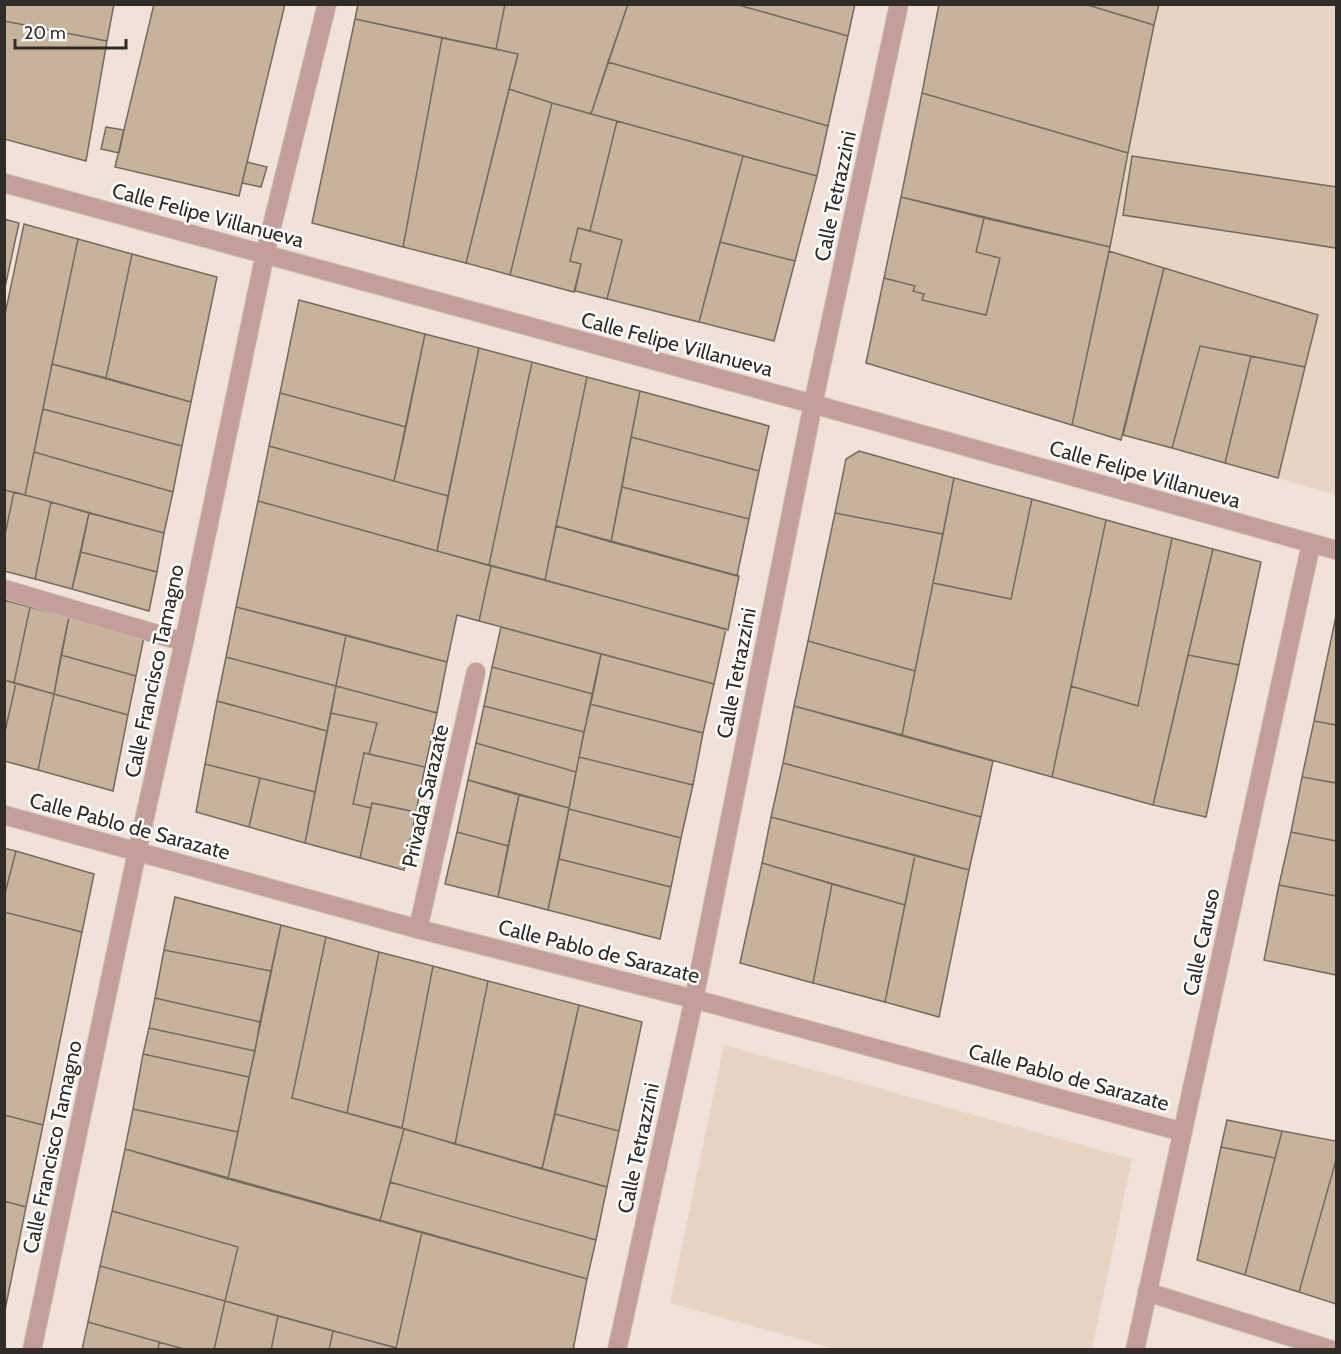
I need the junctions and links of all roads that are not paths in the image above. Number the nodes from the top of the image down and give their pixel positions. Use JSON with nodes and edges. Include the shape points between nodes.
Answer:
{"nodes":[{"id":1,"x":327,"y":4,"type":"edge"},
{"id":2,"x":899,"y":4,"type":"edge"},
{"id":3,"x":4,"y":183,"type":"edge"},
{"id":4,"x":265,"y":254,"type":"junction"},
{"id":5,"x":813,"y":404,"type":"junction"},
{"id":6,"x":1311,"y":543,"type":"junction"},
{"id":7,"x":1336,"y":550,"type":"edge"},
{"id":8,"x":4,"y":589,"type":"edge"},
{"id":9,"x":184,"y":642,"type":"junction"},
{"id":10,"x":476,"y":672,"type":"dead end"},
{"id":11,"x":4,"y":815,"type":"edge"},
{"id":12,"x":137,"y":852,"type":"junction"},
{"id":13,"x":418,"y":929,"type":"junction"},
{"id":14,"x":693,"y":999,"type":"junction"},
{"id":15,"x":1183,"y":1132,"type":"junction"},
{"id":16,"x":1147,"y":1292,"type":"junction"},
{"id":17,"x":32,"y":1350,"type":"edge"},
{"id":18,"x":617,"y":1350,"type":"edge"},
{"id":19,"x":1135,"y":1350,"type":"edge"},
{"id":20,"x":1332,"y":1350,"type":"edge"}],
"edges":[{"from":1,"to":4,"type":"street","name":"Calle Francisco Tamagno"},
{"from":2,"to":5,"type":"street","name":"Calle Tetrazzini"},
{"from":3,"to":4,"type":"street","name":"Calle Felipe Villanueva"},
{"from":4,"to":5,"type":"street","name":"Calle Felipe Villanueva"},
{"from":4,"to":9,"type":"street","name":"Calle Francisco Tamagno"},
{"from":5,"to":6,"type":"street","name":"Calle Felipe Villanueva"},
{"from":5,"to":14,"type":"street","name":"Calle Tetrazzini"},
{"from":6,"to":7,"type":"street","name":"Calle Felipe Villanueva"},
{"from":6,"to":15,"type":"street","name":"Calle Caruso"},
{"from":8,"to":9,"type":"street"},
{"from":9,"to":12,"type":"street","name":"Calle Francisco Tamagno"},
{"from":10,"to":13,"type":"street","name":"Privada Sarazate"},
{"from":11,"to":12,"type":"street","name":"Calle Pablo de Sarazate"},
{"from":12,"to":13,"type":"street","name":"Calle Pablo de Sarazate"},
{"from":12,"to":17,"type":"street","name":"Calle Francisco Tamagno"},
{"from":13,"to":14,"type":"street","name":"Calle Pablo de Sarazate"},
{"from":14,"to":15,"type":"street","name":"Calle Pablo de Sarazate"},
{"from":14,"to":18,"type":"street","name":"Calle Tetrazzini"},
{"from":15,"to":16,"type":"street","name":"Calle Caruso"},
{"from":16,"to":19,"type":"street","name":"Calle Caruso"},
{"from":16,"to":20,"type":"street"}]}
